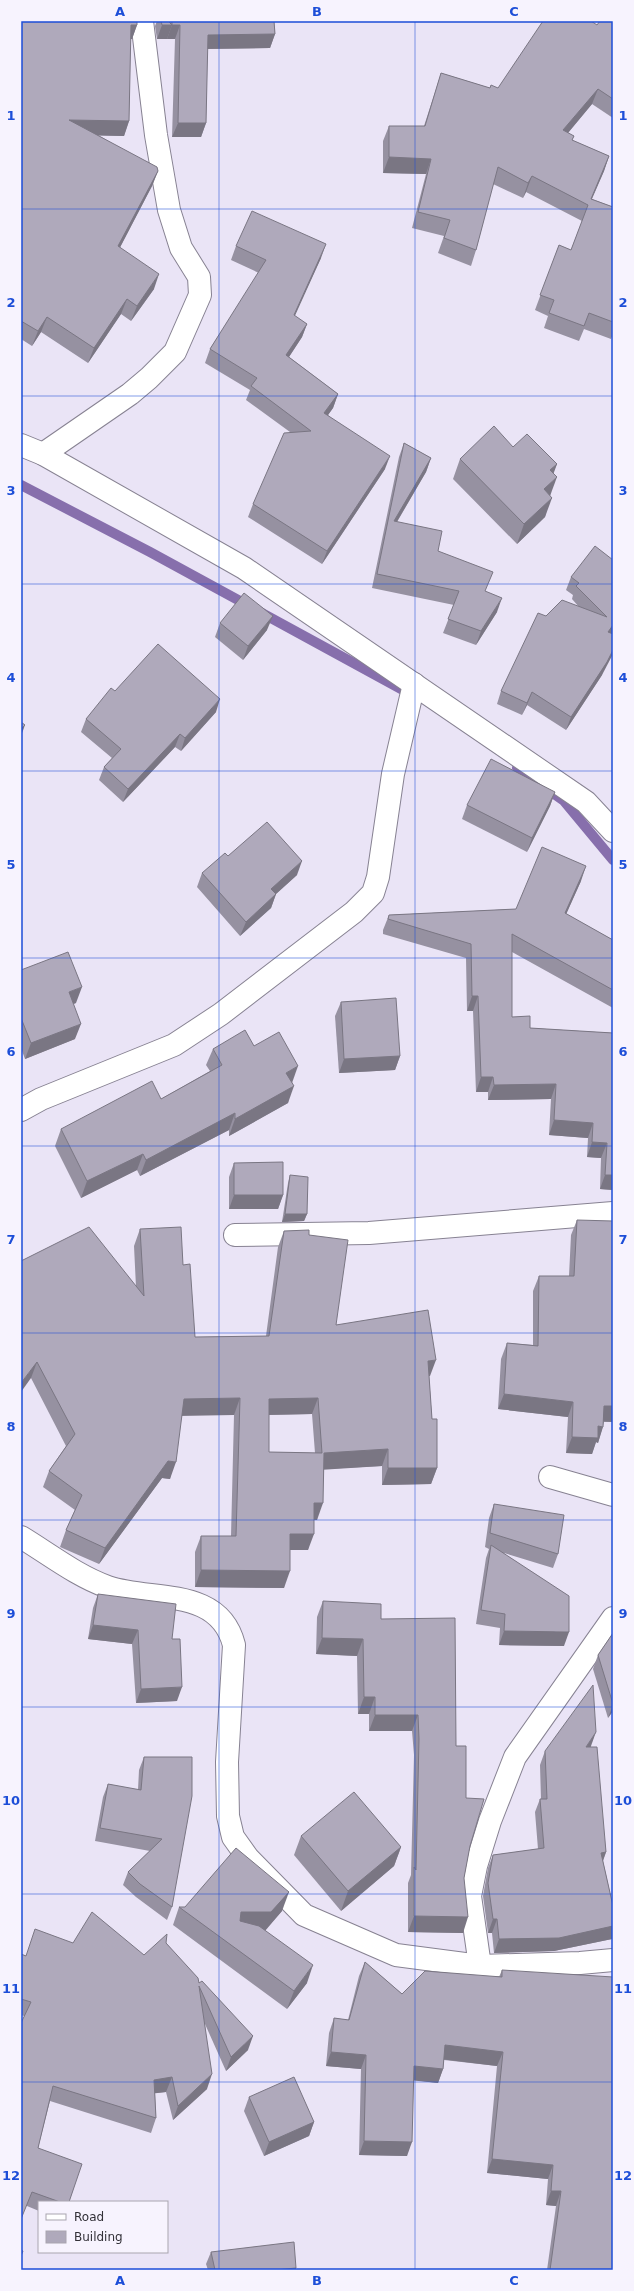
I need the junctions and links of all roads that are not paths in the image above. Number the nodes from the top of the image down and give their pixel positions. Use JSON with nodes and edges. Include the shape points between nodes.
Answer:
{"nodes":[{"id":1,"x":142,"y":21,"type":"edge"},
{"id":2,"x":21,"y":445,"type":"edge"},
{"id":3,"x":43,"y":454,"type":"junction"},
{"id":4,"x":414,"y":684,"type":"junction"},
{"id":5,"x":613,"y":831,"type":"edge"},
{"id":6,"x":21,"y":1110,"type":"edge"},
{"id":7,"x":613,"y":1213,"type":"edge"},
{"id":8,"x":235,"y":1235,"type":"dead end"},
{"id":9,"x":550,"y":1477,"type":"dead end"},
{"id":10,"x":613,"y":1495,"type":"edge"},
{"id":11,"x":21,"y":1537,"type":"edge"},
{"id":12,"x":613,"y":1618,"type":"edge"},
{"id":13,"x":613,"y":1960,"type":"edge"},
{"id":14,"x":480,"y":1966,"type":"junction"}],
"edges":[{"from":1,"to":3,"type":"street","via":[[156,135],[169,210],[181,248],[199,277],[200,295],[175,352],[130,394]]},
{"from":2,"to":3,"type":"street"},
{"from":3,"to":4,"type":"street","via":[[244,568]]},
{"from":4,"to":5,"type":"street","via":[[586,802]]},
{"from":4,"to":6,"type":"street","via":[[393,774],[380,865],[373,892],[354,912],[220,1014],[174,1045],[41,1099]]},
{"from":7,"to":8,"type":"street","via":[[369,1233]]},
{"from":9,"to":10,"type":"street"},
{"from":11,"to":14,"type":"street","via":[[107,1587],[198,1603],[231,1632],[234,1645],[227,1762],[228,1816],[234,1837],[248,1858],[304,1915],[396,1955]]},
{"from":12,"to":14,"type":"street","via":[[515,1757],[490,1821],[470,1896]]},
{"from":13,"to":14,"type":"street"}]}
